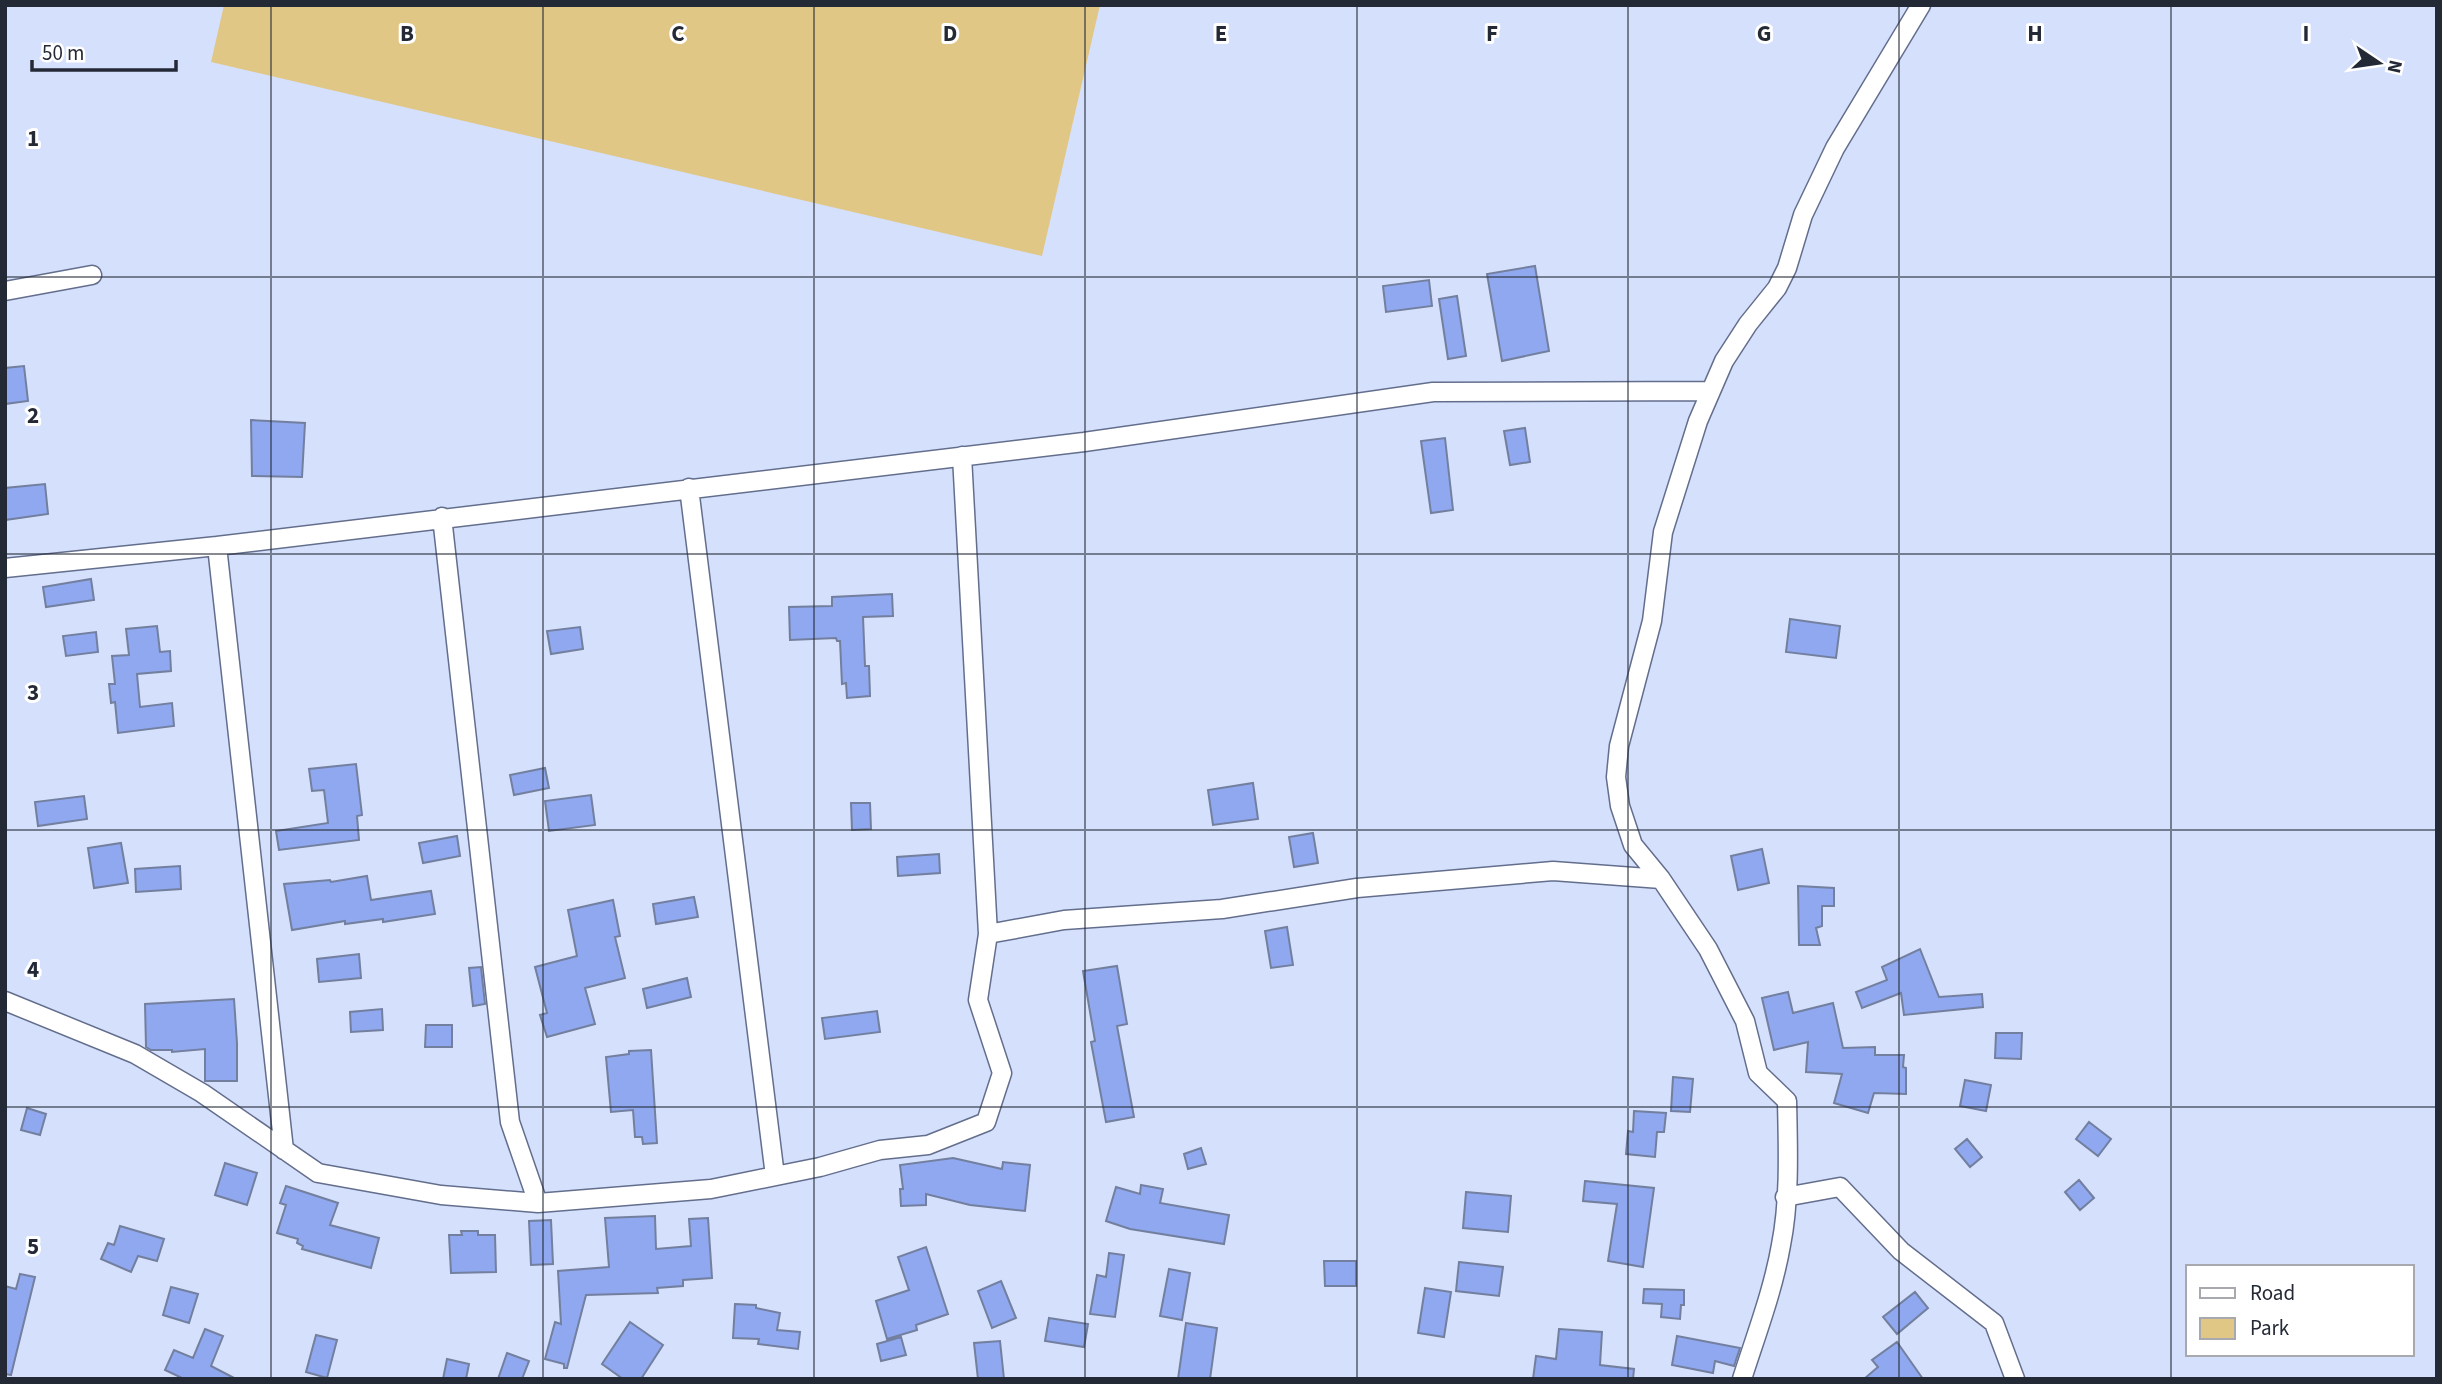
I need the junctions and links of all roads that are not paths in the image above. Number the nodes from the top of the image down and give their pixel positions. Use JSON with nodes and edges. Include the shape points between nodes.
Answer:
{"nodes":[{"id":1,"x":1921,"y":5,"type":"edge"},
{"id":2,"x":92,"y":275,"type":"dead end"},
{"id":3,"x":5,"y":292,"type":"edge"},
{"id":4,"x":1711,"y":391,"type":"junction"},
{"id":5,"x":962,"y":456,"type":"junction"},
{"id":6,"x":689,"y":488,"type":"junction"},
{"id":7,"x":442,"y":517,"type":"junction"},
{"id":8,"x":217,"y":546,"type":"junction"},
{"id":9,"x":5,"y":568,"type":"edge"},
{"id":10,"x":1661,"y":879,"type":"junction"},
{"id":11,"x":988,"y":934,"type":"junction"},
{"id":12,"x":5,"y":1001,"type":"edge"},
{"id":13,"x":285,"y":1150,"type":"junction"},
{"id":14,"x":775,"y":1176,"type":"junction"},
{"id":15,"x":1785,"y":1197,"type":"junction"},
{"id":16,"x":538,"y":1203,"type":"junction"},
{"id":17,"x":1742,"y":1379,"type":"edge"},
{"id":18,"x":2015,"y":1379,"type":"edge"}],
"edges":[{"from":1,"to":4,"type":"street","via":[[1835,148],[1803,215],[1777,288],[1724,361]]},
{"from":2,"to":3,"type":"street"},
{"from":4,"to":5,"type":"street","via":[[1433,392]]},
{"from":4,"to":10,"type":"street","via":[[1663,532],[1652,621],[1618,756],[1620,806],[1633,845]]},
{"from":5,"to":6,"type":"street"},
{"from":5,"to":11,"type":"street"},
{"from":6,"to":7,"type":"street"},
{"from":6,"to":14,"type":"street"},
{"from":7,"to":8,"type":"street"},
{"from":7,"to":16,"type":"street","via":[[510,1122]]},
{"from":8,"to":9,"type":"street"},
{"from":8,"to":13,"type":"street"},
{"from":10,"to":11,"type":"street","via":[[1553,871],[1357,888],[1222,909],[1064,920]]},
{"from":10,"to":15,"type":"street","via":[[1708,949],[1745,1021],[1758,1073],[1787,1101]]},
{"from":11,"to":14,"type":"street","via":[[978,1000],[1002,1073],[986,1122],[928,1145],[880,1150]]},
{"from":12,"to":13,"type":"street","via":[[135,1054]]},
{"from":13,"to":16,"type":"street","via":[[318,1173],[441,1195]]},
{"from":14,"to":16,"type":"street","via":[[710,1189]]},
{"from":15,"to":17,"type":"street","via":[[1782,1244]]},
{"from":15,"to":18,"type":"street","via":[[1840,1187],[1901,1251],[1994,1323]]}]}
